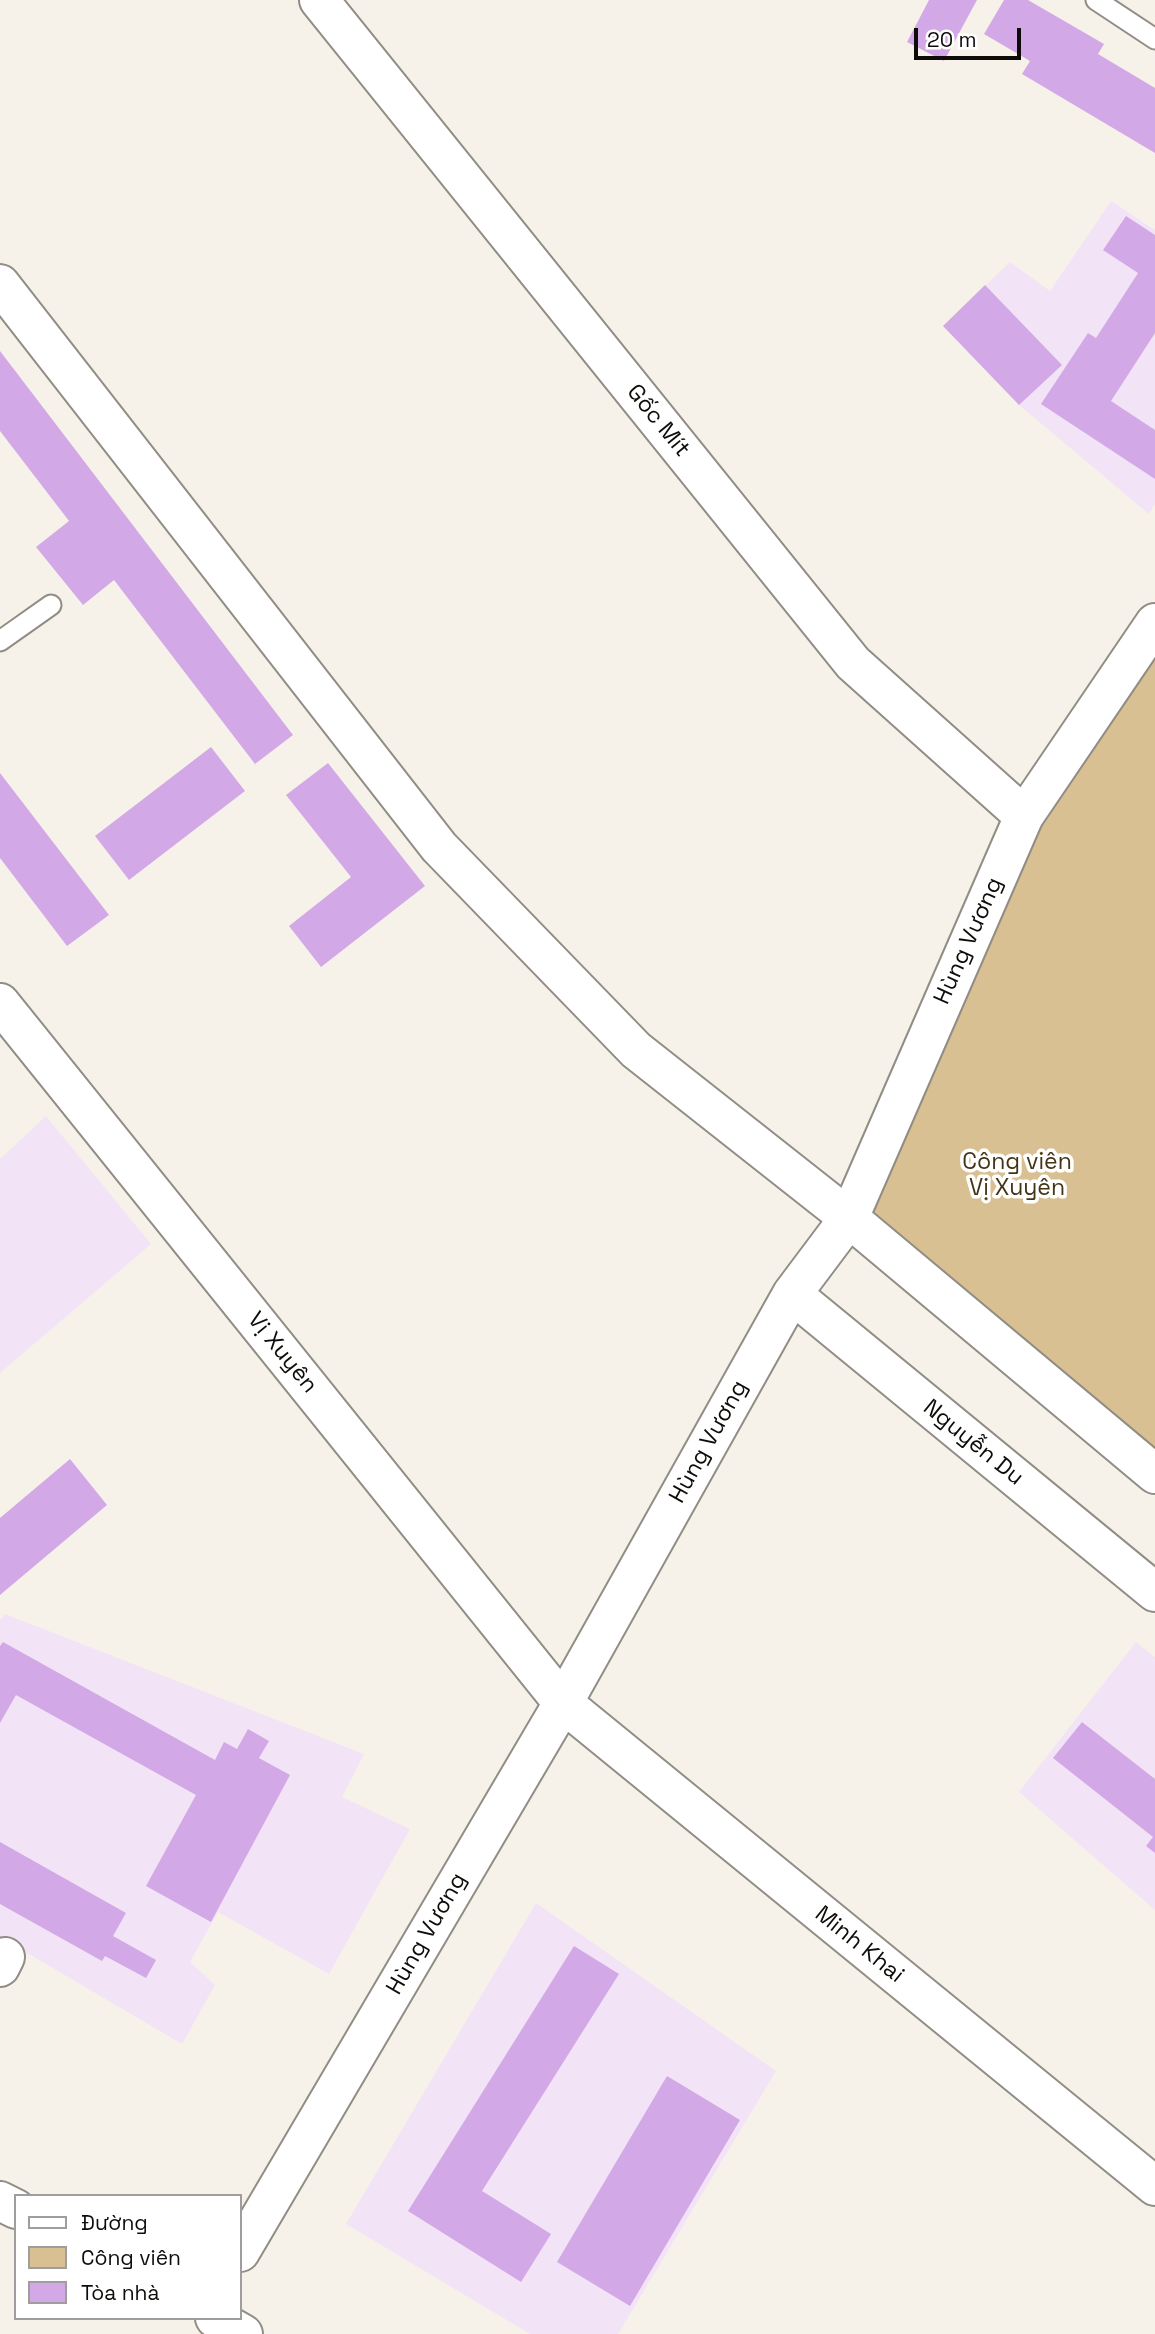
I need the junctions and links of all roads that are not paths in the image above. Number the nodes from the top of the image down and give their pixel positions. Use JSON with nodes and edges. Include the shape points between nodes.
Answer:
{"nodes":[{"id":1,"x":320,"y":0,"type":"edge"},
{"id":2,"x":1096,"y":0,"type":"edge"},
{"id":3,"x":1155,"y":39,"type":"edge"},
{"id":4,"x":0,"y":284,"type":"edge"},
{"id":5,"x":51,"y":605,"type":"dead end"},
{"id":6,"x":1155,"y":623,"type":"edge"},
{"id":7,"x":0,"y":641,"type":"edge"},
{"id":8,"x":1024,"y":816,"type":"junction"},
{"id":9,"x":0,"y":1003,"type":"edge"},
{"id":10,"x":849,"y":1218,"type":"junction"},
{"id":11,"x":792,"y":1294,"type":"junction"},
{"id":12,"x":1155,"y":1474,"type":"edge"},
{"id":13,"x":1155,"y":1592,"type":"edge"},
{"id":14,"x":563,"y":1703,"type":"junction"},
{"id":15,"x":1155,"y":2186,"type":"edge"},
{"id":16,"x":242,"y":2249,"type":"edge"},
{"id":17,"x":218,"y":2320,"type":"edge"},
{"id":18,"x":243,"y":2334,"type":"edge"}],
"edges":[{"from":1,"to":8,"type":"street","name":"Gốc Mít","via":[[853,663]]},
{"from":2,"to":3,"type":"lane"},
{"from":4,"to":10,"type":"street","via":[[439,847],[636,1050]]},
{"from":5,"to":7,"type":"lane"},
{"from":6,"to":8,"type":"street","name":"Hùng Vương"},
{"from":8,"to":10,"type":"street","name":"Hùng Vương"},
{"from":9,"to":14,"type":"street","name":"Vị Xuyên"},
{"from":10,"to":11,"type":"street","name":"Hùng Vương"},
{"from":10,"to":12,"type":"street"},
{"from":11,"to":13,"type":"street","name":"Nguyễn Du"},
{"from":11,"to":14,"type":"street","name":"Hùng Vương"},
{"from":14,"to":15,"type":"street","name":"Minh Khai"},
{"from":14,"to":16,"type":"street","name":"Hùng Vương"},
{"from":17,"to":18,"type":"street"}]}
